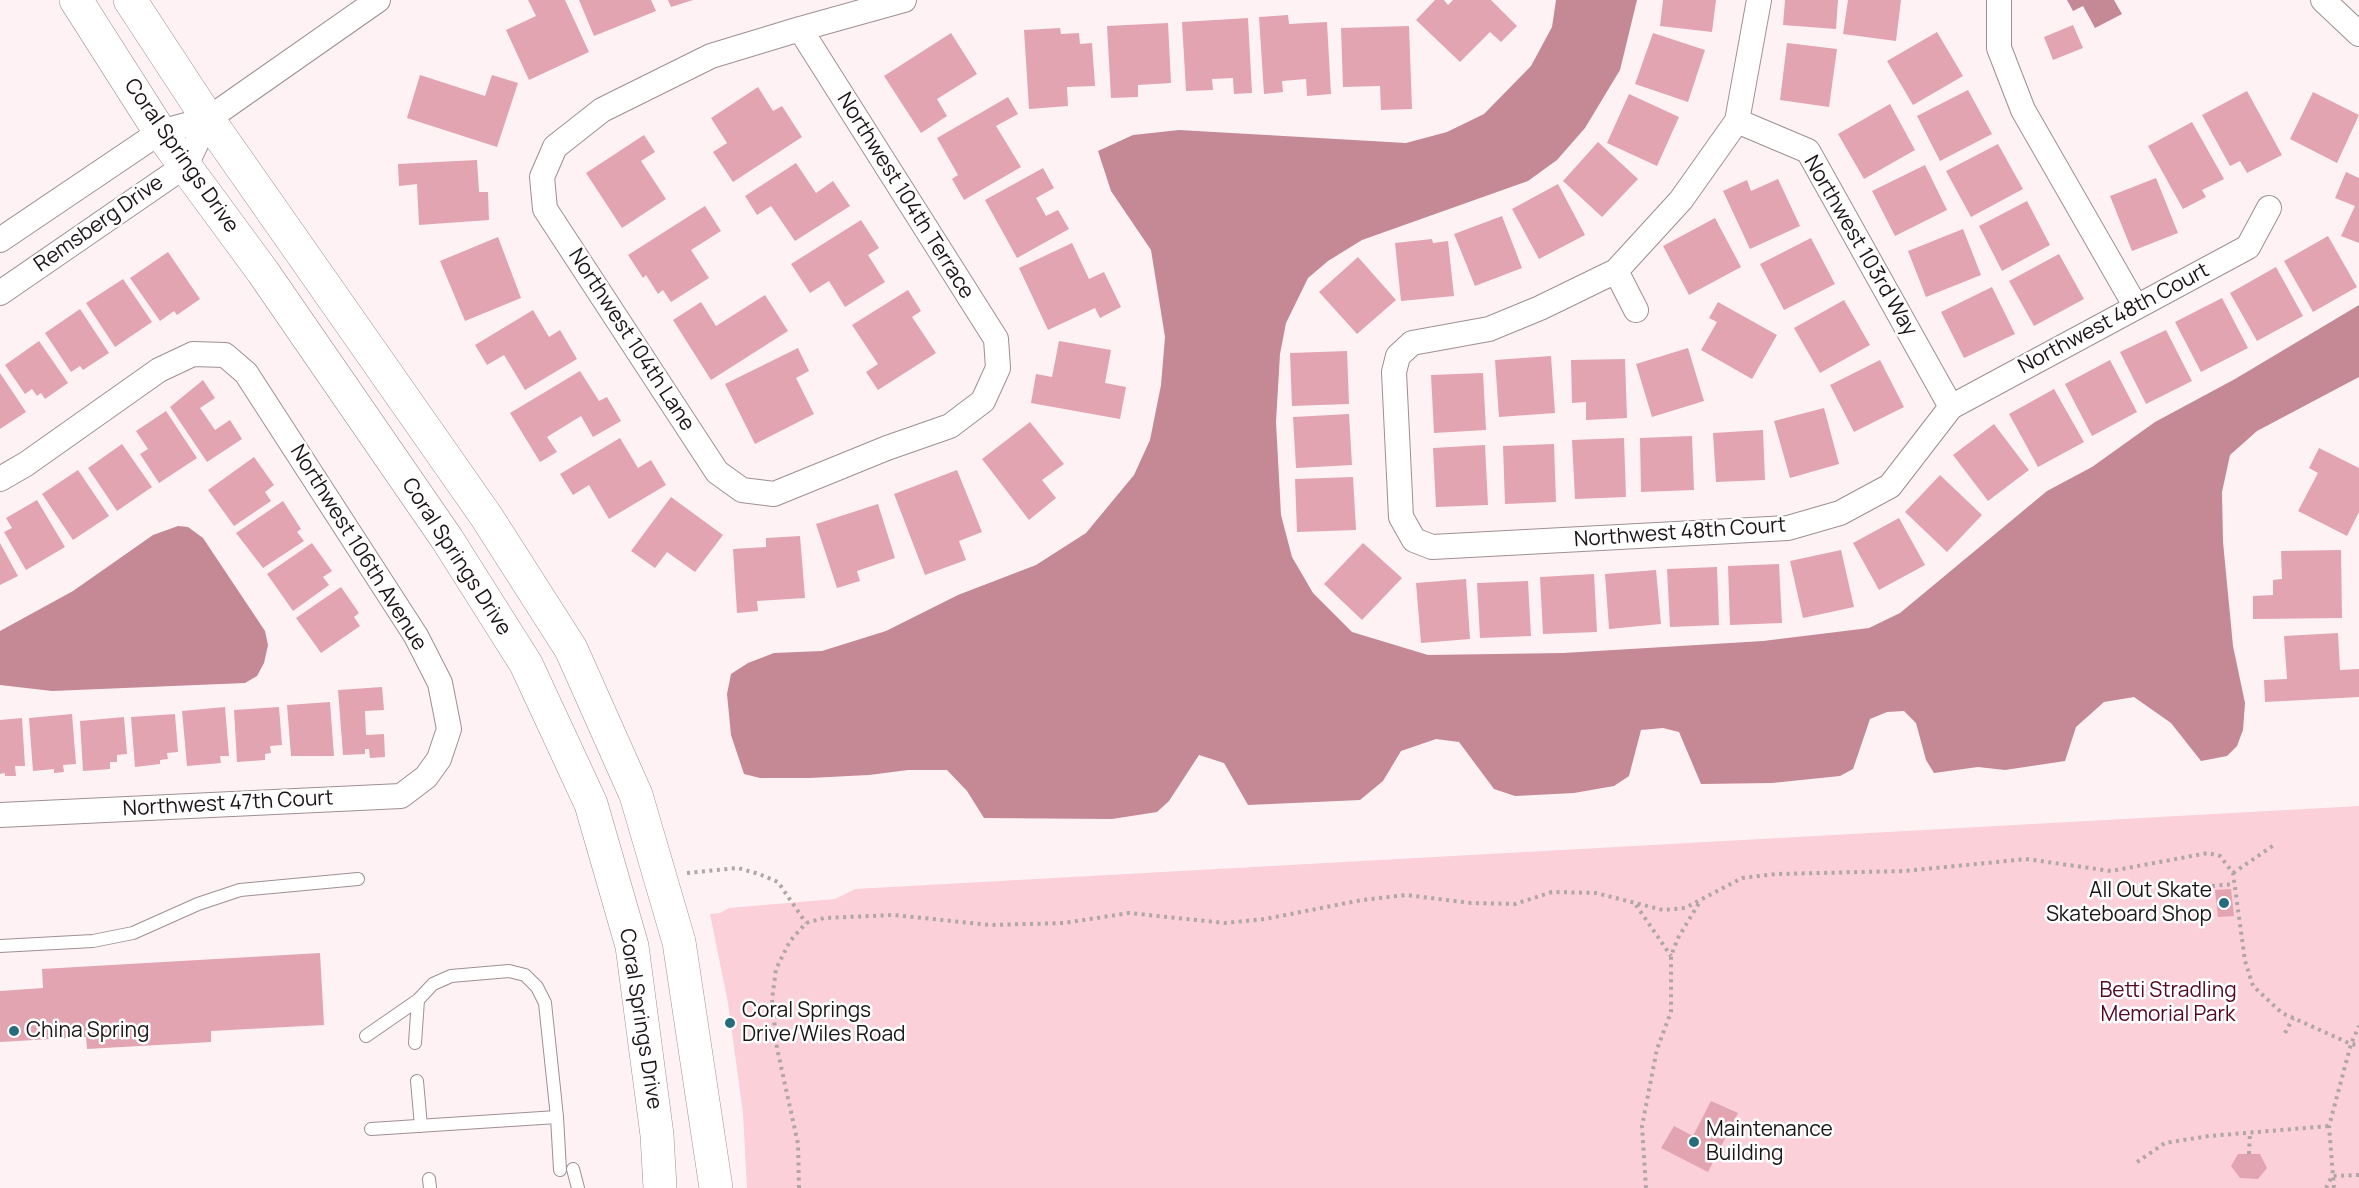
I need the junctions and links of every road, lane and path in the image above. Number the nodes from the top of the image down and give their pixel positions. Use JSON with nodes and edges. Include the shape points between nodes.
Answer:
{"nodes":[{"id":1,"x":76,"y":0,"type":"edge"},
{"id":2,"x":130,"y":0,"type":"edge"},
{"id":3,"x":378,"y":0,"type":"edge"},
{"id":4,"x":904,"y":0,"type":"edge"},
{"id":5,"x":1759,"y":0,"type":"edge"},
{"id":6,"x":1999,"y":0,"type":"edge"},
{"id":7,"x":2323,"y":0,"type":"edge"},
{"id":8,"x":800,"y":29,"type":"junction"},
{"id":9,"x":2359,"y":34,"type":"edge"},
{"id":10,"x":208,"y":119,"type":"junction"},
{"id":11,"x":1737,"y":121,"type":"junction"},
{"id":12,"x":160,"y":132,"type":"junction"},
{"id":13,"x":186,"y":165,"type":"junction"},
{"id":14,"x":2269,"y":208,"type":"dead end"},
{"id":15,"x":0,"y":240,"type":"edge"},
{"id":16,"x":1616,"y":271,"type":"junction"},
{"id":17,"x":0,"y":293,"type":"edge"},
{"id":18,"x":2136,"y":307,"type":"junction"},
{"id":19,"x":1636,"y":310,"type":"dead end"},
{"id":20,"x":1951,"y":407,"type":"junction"},
{"id":21,"x":0,"y":479,"type":"edge"},
{"id":22,"x":742,"y":490,"type":"joint"},
{"id":23,"x":439,"y":759,"type":"joint"},
{"id":24,"x":0,"y":814,"type":"edge"},
{"id":25,"x":2274,"y":845,"type":"dead end"},
{"id":26,"x":608,"y":864,"type":"junction"},
{"id":27,"x":657,"y":866,"type":"junction"},
{"id":28,"x":2233,"y":873,"type":"junction"},
{"id":29,"x":358,"y":879,"type":"dead end"},
{"id":30,"x":2234,"y":884,"type":"junction"},
{"id":31,"x":2212,"y":886,"type":"dead end"},
{"id":32,"x":1700,"y":902,"type":"junction"},
{"id":33,"x":1636,"y":905,"type":"junction"},
{"id":34,"x":806,"y":922,"type":"junction"},
{"id":35,"x":0,"y":946,"type":"edge"},
{"id":36,"x":1671,"y":956,"type":"junction"},
{"id":37,"x":418,"y":1000,"type":"junction"},
{"id":38,"x":2293,"y":1018,"type":"junction"},
{"id":39,"x":2359,"y":1026,"type":"edge"},
{"id":40,"x":2285,"y":1033,"type":"dead end"},
{"id":41,"x":366,"y":1036,"type":"dead end"},
{"id":42,"x":415,"y":1043,"type":"dead end"},
{"id":43,"x":2351,"y":1044,"type":"junction"},
{"id":44,"x":2359,"y":1045,"type":"edge"},
{"id":45,"x":417,"y":1081,"type":"dead end"},
{"id":46,"x":557,"y":1117,"type":"junction"},
{"id":47,"x":421,"y":1126,"type":"junction"},
{"id":48,"x":2329,"y":1126,"type":"junction"},
{"id":49,"x":371,"y":1129,"type":"dead end"},
{"id":50,"x":2250,"y":1132,"type":"junction"},
{"id":51,"x":2249,"y":1154,"type":"dead end"},
{"id":52,"x":2137,"y":1162,"type":"dead end"},
{"id":53,"x":573,"y":1169,"type":"dead end"},
{"id":54,"x":560,"y":1170,"type":"dead end"},
{"id":55,"x":2359,"y":1175,"type":"edge"},
{"id":56,"x":2332,"y":1176,"type":"junction"},
{"id":57,"x":578,"y":1188,"type":"edge"},
{"id":58,"x":660,"y":1188,"type":"edge"},
{"id":59,"x":716,"y":1188,"type":"edge"},
{"id":60,"x":799,"y":1188,"type":"edge"},
{"id":61,"x":1646,"y":1188,"type":"edge"},
{"id":62,"x":2326,"y":1188,"type":"edge"},
{"id":63,"x":2334,"y":1188,"type":"edge"}],
"edges":[{"from":1,"to":12,"type":"main road","name":"Coral Springs Drive"},
{"from":2,"to":10,"type":"main road","name":"Coral Springs Drive"},
{"from":3,"to":10,"type":"street","name":"Remsberg Drive"},
{"from":4,"to":8,"type":"street"},
{"from":5,"to":11,"type":"street"},
{"from":6,"to":18,"type":"street","via":[[1999,48],[2023,110]]},
{"from":7,"to":9,"type":"street"},
{"from":8,"to":22,"type":"street","name":"Northwest 104th Lane","via":[[711,56],[602,110],[555,147],[542,177],[545,209],[717,472]]},
{"from":8,"to":22,"type":"street","name":"Northwest 104th Terrace","via":[[996,339],[998,368],[983,401],[950,426],[774,494]]},
{"from":10,"to":12,"type":"street","name":"Remsberg Drive"},
{"from":10,"to":13,"type":"street","name":"Remsberg Drive"},
{"from":10,"to":27,"type":"main road","name":"Coral Springs Drive","via":[[486,516],[571,649],[636,795]]},
{"from":11,"to":16,"type":"street","via":[[1681,200]]},
{"from":11,"to":20,"type":"street","name":"Northwest 103rd Way","via":[[1809,151]]},
{"from":12,"to":13,"type":"main road","name":"Coral Springs Drive"},
{"from":12,"to":15,"type":"street","name":"Remsberg Drive"},
{"from":13,"to":17,"type":"street","name":"Remsberg Drive"},
{"from":13,"to":26,"type":"main road","name":"Coral Springs Drive","via":[[447,539],[526,664],[591,804]]},
{"from":14,"to":18,"type":"street","name":"Northwest 48th Court","via":[[2248,247]]},
{"from":16,"to":19,"type":"street"},
{"from":16,"to":20,"type":"street","name":"Northwest 48th Court","via":[[1489,329],[1412,343],[1398,356],[1394,372],[1401,517],[1414,540],[1432,547],[1788,528],[1840,513],[1890,486]]},
{"from":18,"to":20,"type":"street","name":"Northwest 48th Court"},
{"from":21,"to":23,"type":"street","name":"Northwest 106th Avenue","via":[[159,370],[193,354],[225,355],[246,373],[416,636],[440,683],[448,729]]},
{"from":23,"to":24,"type":"street","name":"Northwest 47th Court","via":[[426,777],[401,796]]},
{"from":25,"to":28,"type":"path"},
{"from":26,"to":27,"type":"main road"},
{"from":26,"to":58,"type":"main road","name":"Coral Springs Drive","via":[[632,946],[657,1135]]},
{"from":27,"to":34,"type":"path","via":[[696,870],[738,868],[759,874],[778,882]]},
{"from":27,"to":59,"type":"main road","name":"Coral Springs Drive","via":[[679,942]]},
{"from":28,"to":30,"type":"path"},
{"from":28,"to":32,"type":"path","via":[[2220,856],[2208,853],[2111,871],[2026,859],[1905,871],[1742,878]]},
{"from":29,"to":35,"type":"lane","via":[[240,890],[133,933],[93,941]]},
{"from":30,"to":31,"type":"path"},
{"from":30,"to":38,"type":"path","via":[[2245,961],[2253,986],[2266,1001]]},
{"from":32,"to":33,"type":"path","via":[[1663,910]]},
{"from":32,"to":36,"type":"path"},
{"from":33,"to":34,"type":"path","via":[[1596,892],[1552,892],[1515,904],[1471,903],[1406,894],[1225,923],[1129,913],[1064,923],[990,926],[894,915]]},
{"from":33,"to":36,"type":"path"},
{"from":34,"to":60,"type":"path","via":[[789,941],[776,969],[772,1000],[777,1048],[798,1144]]},
{"from":36,"to":61,"type":"path","via":[[1671,1012],[1657,1049],[1642,1126]]},
{"from":37,"to":41,"type":"lane"},
{"from":37,"to":42,"type":"lane"},
{"from":37,"to":46,"type":"lane","via":[[433,984],[451,976],[509,971],[525,975],[545,1003]]},
{"from":38,"to":40,"type":"path"},
{"from":38,"to":43,"type":"path"},
{"from":39,"to":43,"type":"path"},
{"from":43,"to":44,"type":"path"},
{"from":43,"to":48,"type":"path"},
{"from":45,"to":47,"type":"lane"},
{"from":46,"to":47,"type":"lane"},
{"from":46,"to":54,"type":"lane"},
{"from":47,"to":49,"type":"lane"},
{"from":48,"to":50,"type":"path"},
{"from":48,"to":56,"type":"path"},
{"from":50,"to":51,"type":"path"},
{"from":50,"to":52,"type":"path","via":[[2165,1143]]},
{"from":53,"to":57,"type":"lane"},
{"from":55,"to":56,"type":"path"},
{"from":56,"to":62,"type":"path"},
{"from":56,"to":63,"type":"path"}]}
